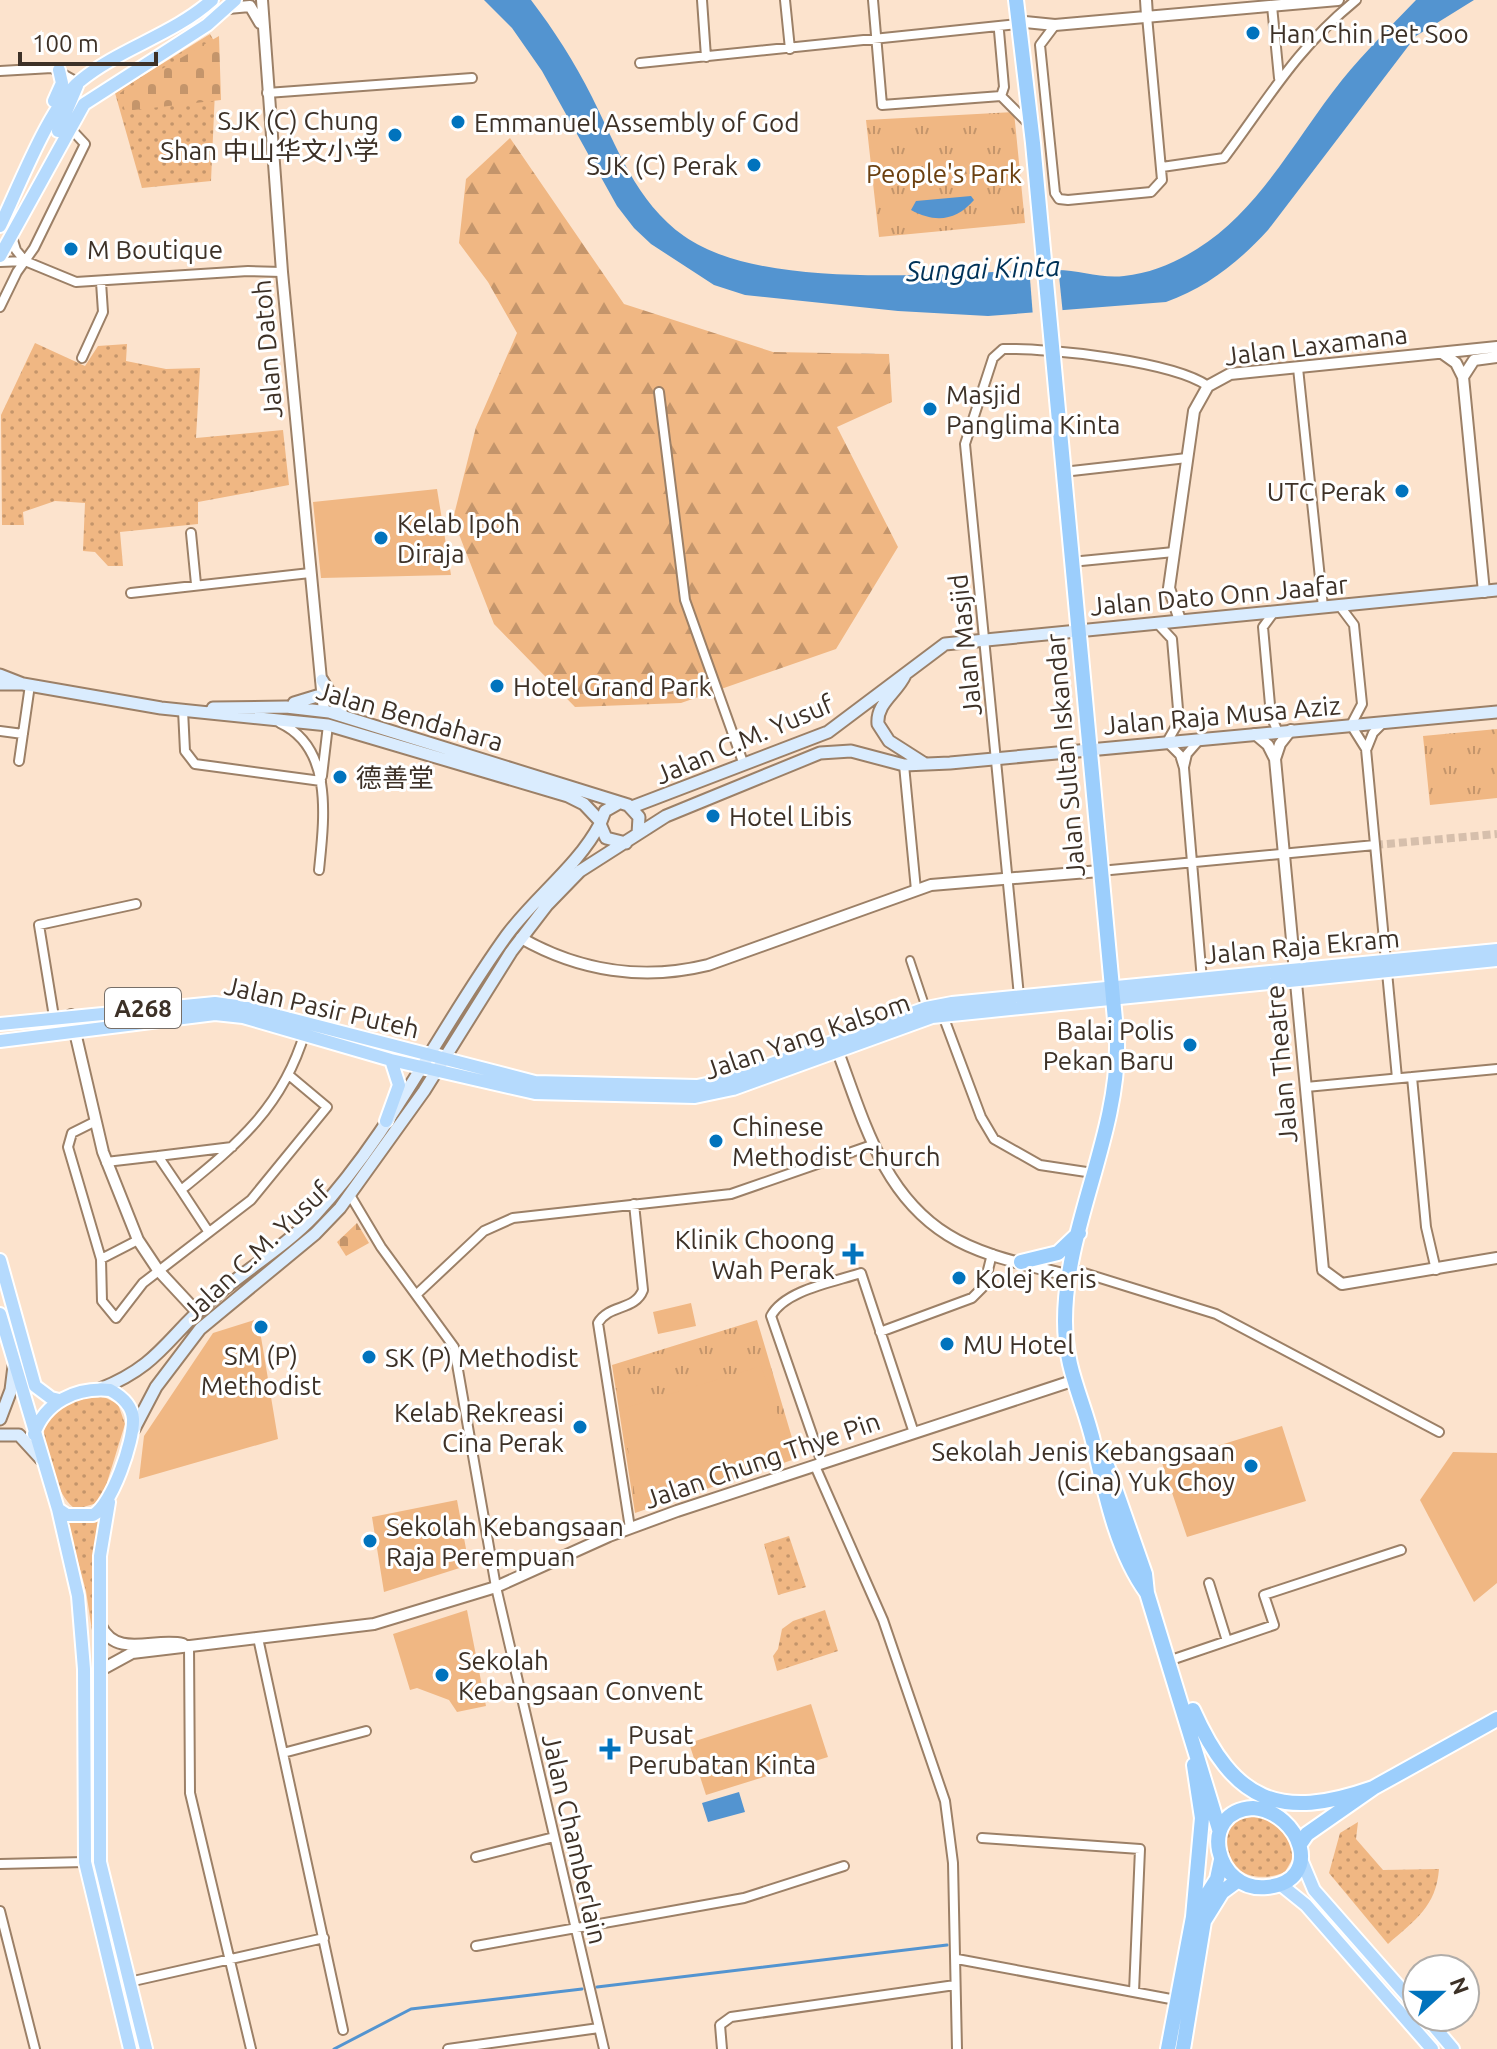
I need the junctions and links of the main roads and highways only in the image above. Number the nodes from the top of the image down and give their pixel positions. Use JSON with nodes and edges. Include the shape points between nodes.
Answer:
{"nodes":[{"id":1,"x":212,"y":0,"type":"edge"},
{"id":2,"x":1016,"y":0,"type":"edge"},
{"id":3,"x":1023,"y":0,"type":"edge"},
{"id":4,"x":231,"y":4,"type":"edge"},
{"id":5,"x":1022,"y":23,"type":"junction"},
{"id":6,"x":154,"y":58,"type":"junction"},
{"id":7,"x":59,"y":70,"type":"road end"},
{"id":8,"x":77,"y":82,"type":"junction"},
{"id":9,"x":47,"y":131,"type":"junction"},
{"id":10,"x":41,"y":176,"type":"junction"},
{"id":11,"x":5,"y":230,"type":"edge"},
{"id":12,"x":0,"y":256,"type":"edge"},
{"id":13,"x":1491,"y":591,"type":"edge"},
{"id":14,"x":1077,"y":630,"type":"junction"},
{"id":15,"x":0,"y":675,"type":"edge"},
{"id":16,"x":905,"y":675,"type":"junction"},
{"id":17,"x":322,"y":680,"type":"road end"},
{"id":18,"x":0,"y":684,"type":"edge"},
{"id":19,"x":27,"y":684,"type":"junction"},
{"id":20,"x":317,"y":696,"type":"road end"},
{"id":21,"x":869,"y":702,"type":"joint"},
{"id":22,"x":271,"y":712,"type":"junction"},
{"id":23,"x":1497,"y":712,"type":"edge"},
{"id":24,"x":323,"y":715,"type":"junction"},
{"id":25,"x":343,"y":716,"type":"junction"},
{"id":26,"x":1088,"y":750,"type":"junction"},
{"id":27,"x":926,"y":764,"type":"junction"},
{"id":28,"x":904,"y":765,"type":"joint"},
{"id":29,"x":542,"y":783,"type":"junction"},
{"id":30,"x":619,"y":803,"type":"junction"},
{"id":31,"x":632,"y":807,"type":"junction"},
{"id":32,"x":600,"y":823,"type":"junction"},
{"id":33,"x":638,"y":834,"type":"junction"},
{"id":34,"x":627,"y":843,"type":"junction"},
{"id":35,"x":1497,"y":950,"type":"edge"},
{"id":36,"x":1497,"y":960,"type":"edge"},
{"id":37,"x":1386,"y":965,"type":"junction"},
{"id":38,"x":1112,"y":992,"type":"junction"},
{"id":39,"x":936,"y":1009,"type":"junction"},
{"id":40,"x":0,"y":1024,"type":"edge"},
{"id":41,"x":306,"y":1028,"type":"junction"},
{"id":42,"x":0,"y":1041,"type":"edge"},
{"id":43,"x":430,"y":1054,"type":"junction"},
{"id":44,"x":444,"y":1058,"type":"junction"},
{"id":45,"x":391,"y":1060,"type":"junction"},
{"id":46,"x":422,"y":1067,"type":"junction"},
{"id":47,"x":436,"y":1071,"type":"junction"},
{"id":48,"x":656,"y":1092,"type":"junction"},
{"id":49,"x":386,"y":1121,"type":"junction"},
{"id":50,"x":1080,"y":1232,"type":"junction"},
{"id":51,"x":0,"y":1260,"type":"edge"},
{"id":52,"x":1021,"y":1262,"type":"road end"},
{"id":53,"x":0,"y":1314,"type":"edge"},
{"id":54,"x":14,"y":1366,"type":"junction"},
{"id":55,"x":100,"y":1389,"type":"junction"},
{"id":56,"x":59,"y":1400,"type":"junction"},
{"id":57,"x":0,"y":1419,"type":"edge"},
{"id":58,"x":34,"y":1434,"type":"junction"},
{"id":59,"x":0,"y":1435,"type":"edge"},
{"id":60,"x":129,"y":1437,"type":"junction"},
{"id":61,"x":41,"y":1459,"type":"junction"},
{"id":62,"x":109,"y":1502,"type":"junction"},
{"id":63,"x":58,"y":1509,"type":"junction"},
{"id":64,"x":1162,"y":1637,"type":"junction"},
{"id":65,"x":1497,"y":1719,"type":"edge"},
{"id":66,"x":1373,"y":1788,"type":"junction"},
{"id":67,"x":1219,"y":1829,"type":"junction"},
{"id":68,"x":1301,"y":1852,"type":"junction"},
{"id":69,"x":1221,"y":1860,"type":"junction"},
{"id":70,"x":1237,"y":1881,"type":"junction"},
{"id":71,"x":1280,"y":1884,"type":"junction"},
{"id":72,"x":1193,"y":1917,"type":"junction"},
{"id":73,"x":1401,"y":1989,"type":"edge"},
{"id":74,"x":1440,"y":2033,"type":"edge"},
{"id":75,"x":130,"y":2049,"type":"edge"},
{"id":76,"x":146,"y":2049,"type":"edge"},
{"id":77,"x":1168,"y":2049,"type":"edge"},
{"id":78,"x":1183,"y":2049,"type":"edge"},
{"id":79,"x":1432,"y":2049,"type":"edge"},
{"id":80,"x":1453,"y":2049,"type":"edge"}],
"edges":[{"from":1,"to":8,"type":"main road"},
{"from":2,"to":5,"type":"highway","name":"Jalan Sultan Iskandar"},
{"from":3,"to":5,"type":"highway","name":"Jalan Sultan Iskandar"},
{"from":4,"to":6,"type":"main road"},
{"from":5,"to":14,"type":"highway","name":"Jalan Sultan Iskandar"},
{"from":6,"to":8,"type":"main road","via":[[95,85]]},
{"from":6,"to":10,"type":"main road","via":[[93,96]]},
{"from":7,"to":9,"type":"main road","via":[[62,83]]},
{"from":8,"to":9,"type":"main road"},
{"from":8,"to":10,"type":"main road"},
{"from":9,"to":11,"type":"main road"},
{"from":10,"to":11,"type":"main road"},
{"from":11,"to":12,"type":"main road"},
{"from":13,"to":14,"type":"main road","name":"Jalan Dato Onn Jaafar"},
{"from":14,"to":16,"type":"main road","name":"Jalan Dato Onn Jaafar","via":[[938,647]]},
{"from":14,"to":26,"type":"highway","name":"Jalan Sultan Iskandar"},
{"from":15,"to":19,"type":"main road","name":"Jalan Bendahara"},
{"from":16,"to":21,"type":"main road","name":"Jalan Dato Onn Jaafar"},
{"from":16,"to":27,"type":"main road","via":[[880,707],[878,724],[889,741]]},
{"from":17,"to":25,"type":"main road"},
{"from":18,"to":19,"type":"main road","name":"Jalan Bendahara"},
{"from":19,"to":22,"type":"main road","name":"Jalan Bendahara","via":[[183,710]]},
{"from":20,"to":22,"type":"main road"},
{"from":21,"to":31,"type":"main road","name":"Jalan C.M. Yusuf","via":[[828,732]]},
{"from":22,"to":24,"type":"main road","name":"Jalan Bendahara"},
{"from":22,"to":24,"type":"main road","name":"Jalan Bendahara"},
{"from":23,"to":26,"type":"main road","name":"Jalan Raja Musa Aziz"},
{"from":24,"to":25,"type":"main road","name":"Jalan Bendahara"},
{"from":24,"to":29,"type":"main road","name":"Jalan Bendahara","via":[[370,738]]},
{"from":25,"to":29,"type":"main road","name":"Jalan Bendahara"},
{"from":26,"to":27,"type":"main road","name":"Jalan Raja Musa Aziz"},
{"from":26,"to":38,"type":"highway","name":"Jalan Sultan Iskandar"},
{"from":27,"to":28,"type":"main road","name":"Jalan Raja Musa Aziz"},
{"from":28,"to":33,"type":"main road","name":"Jalan C.M. Yusuf","via":[[851,751],[820,753],[712,795]]},
{"from":29,"to":30,"type":"main road","name":"Jalan Bendahara"},
{"from":29,"to":32,"type":"main road","name":"Jalan Bendahara","via":[[577,799]]},
{"from":30,"to":31,"type":"main road"},
{"from":30,"to":32,"type":"main road","via":[[608,807]]},
{"from":31,"to":33,"type":"main road","via":[[639,817]]},
{"from":32,"to":34,"type":"main road","via":[[606,838]]},
{"from":32,"to":43,"type":"main road","name":"Jalan C.M. Yusuf","via":[[585,849],[507,935]]},
{"from":33,"to":34,"type":"main road"},
{"from":34,"to":44,"type":"main road","name":"Jalan C.M. Yusuf","via":[[580,871],[521,938]]},
{"from":35,"to":37,"type":"main road","name":"Jalan Raja Ekram"},
{"from":36,"to":37,"type":"main road","name":"Jalan Raja Ekram"},
{"from":37,"to":38,"type":"main road","name":"Jalan Raja Ekram"},
{"from":38,"to":39,"type":"main road","name":"Jalan Yang Kalsom"},
{"from":38,"to":39,"type":"main road","name":"Jalan Yang Kalsom","via":[[1019,996]]},
{"from":38,"to":50,"type":"highway","name":"Jalan Sultan Iskandar","via":[[1116,1062]]},
{"from":39,"to":48,"type":"main road","name":"Jalan Yang Kalsom","via":[[720,1093]]},
{"from":40,"to":41,"type":"main road","name":"Jalan Pasir Puteh","number":"A268","via":[[215,1003]]},
{"from":41,"to":42,"type":"main road","name":"Jalan Pasir Puteh","number":"A268","via":[[215,1014]]},
{"from":41,"to":43,"type":"main road","name":"Jalan Pasir Puteh","number":"A268"},
{"from":41,"to":45,"type":"main road","name":"Jalan Pasir Puteh","number":"A268"},
{"from":43,"to":44,"type":"main road","name":"Jalan Pasir Puteh"},
{"from":43,"to":46,"type":"main road","name":"Jalan C.M. Yusuf"},
{"from":44,"to":46,"type":"main road"},
{"from":44,"to":47,"type":"main road","name":"Jalan C.M. Yusuf"},
{"from":44,"to":48,"type":"main road","name":"Jalan Yang Kalsom","via":[[535,1082]]},
{"from":45,"to":46,"type":"main road","name":"Jalan Pasir Puteh","number":"A268"},
{"from":45,"to":49,"type":"main road","via":[[399,1085]]},
{"from":46,"to":47,"type":"main road","name":"Jalan Yang Kalsom"},
{"from":46,"to":49,"type":"main road","name":"Jalan C.M. Yusuf"},
{"from":47,"to":48,"type":"main road","name":"Jalan Yang Kalsom","via":[[548,1095]]},
{"from":47,"to":60,"type":"main road","name":"Jalan C.M. Yusuf","via":[[350,1195],[315,1234],[200,1329],[156,1387]]},
{"from":49,"to":55,"type":"main road","name":"Jalan C.M. Yusuf","via":[[315,1215],[197,1312],[157,1358]]},
{"from":50,"to":52,"type":"highway","via":[[1058,1253]]},
{"from":50,"to":64,"type":"highway","name":"Jalan Sultan Iskandar","via":[[1065,1320],[1072,1381],[1095,1447],[1112,1477]]},
{"from":51,"to":56,"type":"main road","via":[[35,1386]]},
{"from":53,"to":54,"type":"main road"},
{"from":54,"to":57,"type":"main road"},
{"from":54,"to":58,"type":"main road"},
{"from":55,"to":56,"type":"main road"},
{"from":55,"to":60,"type":"main road","via":[[125,1401],[133,1419]]},
{"from":56,"to":58,"type":"main road","via":[[40,1416]]},
{"from":58,"to":61,"type":"main road"},
{"from":59,"to":61,"type":"main road","via":[[19,1435]]},
{"from":60,"to":62,"type":"main road"},
{"from":61,"to":63,"type":"main road"},
{"from":62,"to":63,"type":"main road","via":[[93,1515],[67,1515]]},
{"from":62,"to":76,"type":"main road","via":[[100,1556],[100,1862]]},
{"from":63,"to":75,"type":"main road","via":[[82,1620],[85,1862]]},
{"from":64,"to":66,"type":"highway","via":[[1212,1750],[1253,1790],[1303,1806]]},
{"from":64,"to":67,"type":"highway","name":"Jalan Sultan Iskandar"},
{"from":64,"to":72,"type":"highway","via":[[1199,1792],[1201,1841]]},
{"from":65,"to":66,"type":"highway"},
{"from":66,"to":68,"type":"highway","via":[[1307,1834]]},
{"from":67,"to":68,"type":"highway","via":[[1234,1813],[1259,1808],[1283,1820]]},
{"from":67,"to":69,"type":"highway"},
{"from":68,"to":71,"type":"highway","via":[[1296,1871]]},
{"from":68,"to":73,"type":"main road","via":[[1314,1890]]},
{"from":69,"to":70,"type":"highway"},
{"from":69,"to":72,"type":"highway","via":[[1217,1879]]},
{"from":70,"to":71,"type":"highway","via":[[1260,1887]]},
{"from":70,"to":78,"type":"highway","via":[[1222,1892],[1204,1921]]},
{"from":71,"to":79,"type":"main road","via":[[1306,1905]]},
{"from":72,"to":77,"type":"highway"},
{"from":74,"to":80,"type":"main road"}]}
